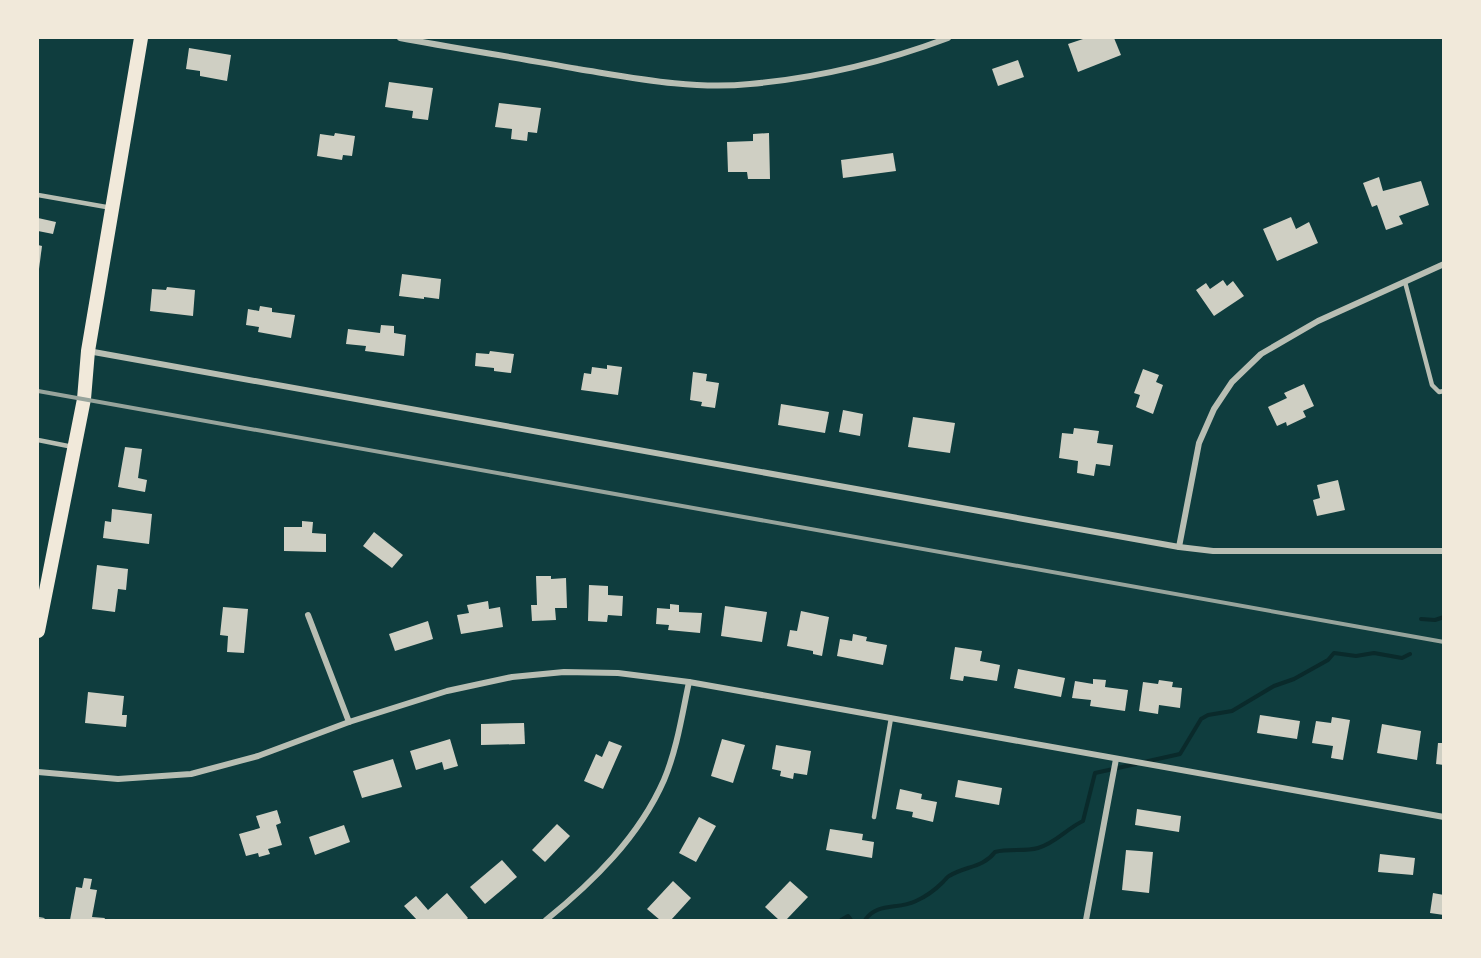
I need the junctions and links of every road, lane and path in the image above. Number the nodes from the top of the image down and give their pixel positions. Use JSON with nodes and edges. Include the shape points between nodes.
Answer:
{"nodes":[{"id":1,"x":141,"y":38,"type":"edge"},
{"id":2,"x":400,"y":38,"type":"edge"},
{"id":3,"x":948,"y":38,"type":"edge"},
{"id":4,"x":38,"y":195,"type":"edge"},
{"id":5,"x":112,"y":208,"type":"junction"},
{"id":6,"x":1443,"y":264,"type":"edge"},
{"id":7,"x":1405,"y":282,"type":"junction"},
{"id":8,"x":88,"y":351,"type":"junction"},
{"id":9,"x":1443,"y":391,"type":"edge"},
{"id":10,"x":38,"y":440,"type":"edge"},
{"id":11,"x":74,"y":447,"type":"junction"},
{"id":12,"x":1179,"y":547,"type":"junction"},
{"id":13,"x":1443,"y":551,"type":"edge"},
{"id":14,"x":43,"y":576,"type":"edge"},
{"id":15,"x":308,"y":615,"type":"dead end"},
{"id":16,"x":38,"y":631,"type":"edge"},
{"id":17,"x":689,"y":682,"type":"junction"},
{"id":18,"x":891,"y":718,"type":"junction"},
{"id":19,"x":349,"y":722,"type":"junction"},
{"id":20,"x":1116,"y":759,"type":"junction"},
{"id":21,"x":38,"y":772,"type":"edge"},
{"id":22,"x":874,"y":817,"type":"dead end"},
{"id":23,"x":1443,"y":817,"type":"edge"},
{"id":24,"x":38,"y":919,"type":"edge"},
{"id":25,"x":43,"y":921,"type":"edge"},
{"id":26,"x":546,"y":921,"type":"edge"},
{"id":27,"x":1086,"y":921,"type":"edge"}],
"edges":[{"from":1,"to":5,"type":"main road"},
{"from":2,"to":3,"type":"street","via":[[681,84],[748,85],[843,71]]},
{"from":4,"to":5,"type":"lane"},
{"from":5,"to":8,"type":"main road"},
{"from":6,"to":7,"type":"street"},
{"from":7,"to":9,"type":"lane","via":[[1432,385]]},
{"from":7,"to":12,"type":"street","via":[[1318,321],[1261,354],[1232,382],[1214,409],[1199,444]]},
{"from":8,"to":11,"type":"main road"},
{"from":8,"to":12,"type":"street"},
{"from":10,"to":11,"type":"lane"},
{"from":11,"to":14,"type":"main road"},
{"from":12,"to":13,"type":"street","via":[[1213,551]]},
{"from":14,"to":16,"type":"main road"},
{"from":15,"to":19,"type":"street"},
{"from":17,"to":18,"type":"street"},
{"from":17,"to":19,"type":"street","via":[[597,672],[512,677],[447,691]]},
{"from":17,"to":26,"type":"street","via":[[664,780],[634,834],[599,873]]},
{"from":18,"to":20,"type":"street"},
{"from":18,"to":22,"type":"lane"},
{"from":19,"to":21,"type":"street","via":[[258,756],[190,774],[118,779]]},
{"from":20,"to":23,"type":"street"},
{"from":20,"to":27,"type":"street"},
{"from":24,"to":25,"type":"lane"}]}
